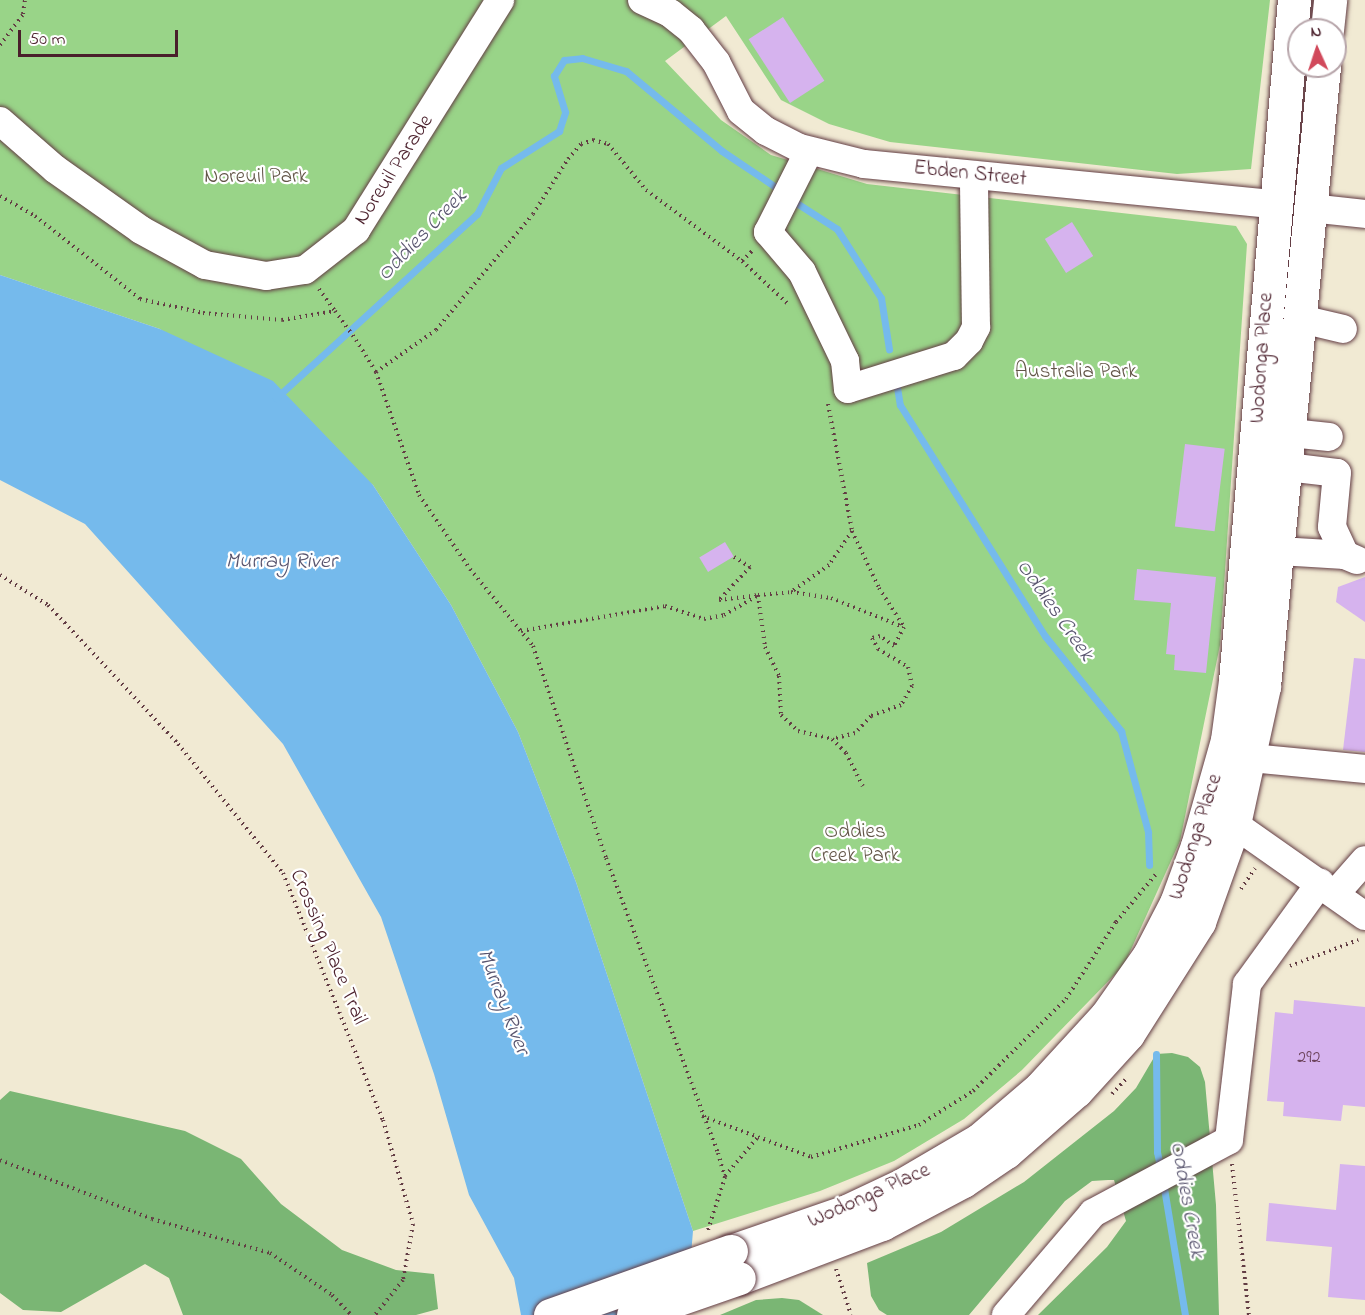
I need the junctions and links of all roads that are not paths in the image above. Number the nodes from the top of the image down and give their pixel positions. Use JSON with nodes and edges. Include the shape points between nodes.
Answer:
{"nodes":[{"id":1,"x":500,"y":0,"type":"edge"},
{"id":2,"x":642,"y":0,"type":"edge"},
{"id":3,"x":1294,"y":0,"type":"edge"},
{"id":4,"x":1330,"y":0,"type":"edge"},
{"id":5,"x":1329,"y":18,"type":"edge"},
{"id":6,"x":1323,"y":78,"type":"edge"},
{"id":7,"x":0,"y":121,"type":"edge"},
{"id":8,"x":809,"y":151,"type":"junction"},
{"id":9,"x":974,"y":175,"type":"junction"},
{"id":10,"x":1274,"y":204,"type":"junction"},
{"id":11,"x":1310,"y":208,"type":"junction"},
{"id":12,"x":1365,"y":214,"type":"edge"},
{"id":13,"x":1301,"y":319,"type":"junction"},
{"id":14,"x":1343,"y":329,"type":"dead end"},
{"id":15,"x":1291,"y":433,"type":"junction"},
{"id":16,"x":1329,"y":436,"type":"dead end"},
{"id":17,"x":1287,"y":467,"type":"junction"},
{"id":18,"x":1279,"y":551,"type":"junction"},
{"id":19,"x":1251,"y":758,"type":"junction"},
{"id":20,"x":1365,"y":769,"type":"edge"},
{"id":21,"x":1234,"y":824,"type":"junction"},
{"id":22,"x":1365,"y":860,"type":"edge"},
{"id":23,"x":1328,"y":888,"type":"junction"},
{"id":24,"x":1365,"y":915,"type":"edge"},
{"id":25,"x":735,"y":1264,"type":"junction"},
{"id":26,"x":550,"y":1315,"type":"edge"},
{"id":27,"x":633,"y":1315,"type":"edge"},
{"id":28,"x":1006,"y":1315,"type":"edge"}],
"edges":[{"from":1,"to":7,"type":"street","name":"Noreuil Parade","via":[[357,230],[305,270],[266,276],[205,265],[141,230],[55,169]]},
{"from":2,"to":8,"type":"street","name":"Ebden Street","via":[[670,13],[691,30],[716,62],[741,111],[766,131]]},
{"from":3,"to":10,"type":"main road","name":"Wodonga Place"},
{"from":4,"to":5,"type":"main road"},
{"from":6,"to":11,"type":"main road","name":"Wodonga Place"},
{"from":8,"to":9,"type":"street","name":"Ebden Street","via":[[864,164]]},
{"from":8,"to":9,"type":"street","via":[[768,232],[802,272],[845,361],[848,389],[954,356],[969,341],[976,327]]},
{"from":9,"to":10,"type":"street","name":"Ebden Street"},
{"from":10,"to":11,"type":"main road","name":"Ebden Street"},
{"from":10,"to":25,"type":"main road","name":"Wodonga Place","via":[[1246,569],[1227,740],[1197,846],[1176,903],[1149,955],[1073,1055],[979,1140],[911,1180]]},
{"from":11,"to":12,"type":"street","name":"Ebden Street"},
{"from":11,"to":13,"type":"main road","name":"Wodonga Place"},
{"from":13,"to":14,"type":"street"},
{"from":13,"to":15,"type":"main road","name":"Wodonga Place"},
{"from":15,"to":16,"type":"street"},
{"from":15,"to":17,"type":"main road","name":"Wodonga Place"},
{"from":17,"to":18,"type":"main road","name":"Wodonga Place"},
{"from":17,"to":18,"type":"street","via":[[1337,473],[1340,481],[1332,527],[1351,557]]},
{"from":18,"to":19,"type":"main road","name":"Wodonga Place","via":[[1264,686]]},
{"from":19,"to":20,"type":"street"},
{"from":19,"to":21,"type":"main road","name":"Wodonga Place"},
{"from":21,"to":23,"type":"street"},
{"from":21,"to":25,"type":"main road","name":"Wodonga Place","via":[[1199,921],[1158,991],[1121,1042],[1046,1119],[988,1163],[882,1224]]},
{"from":22,"to":23,"type":"street"},
{"from":23,"to":24,"type":"street"},
{"from":23,"to":28,"type":"street","via":[[1247,984],[1229,1140],[1093,1213]]},
{"from":25,"to":26,"type":"main road","name":"Wodonga Place","bridge":true},
{"from":25,"to":27,"type":"main road","name":"Wodonga Place","bridge":true}]}
